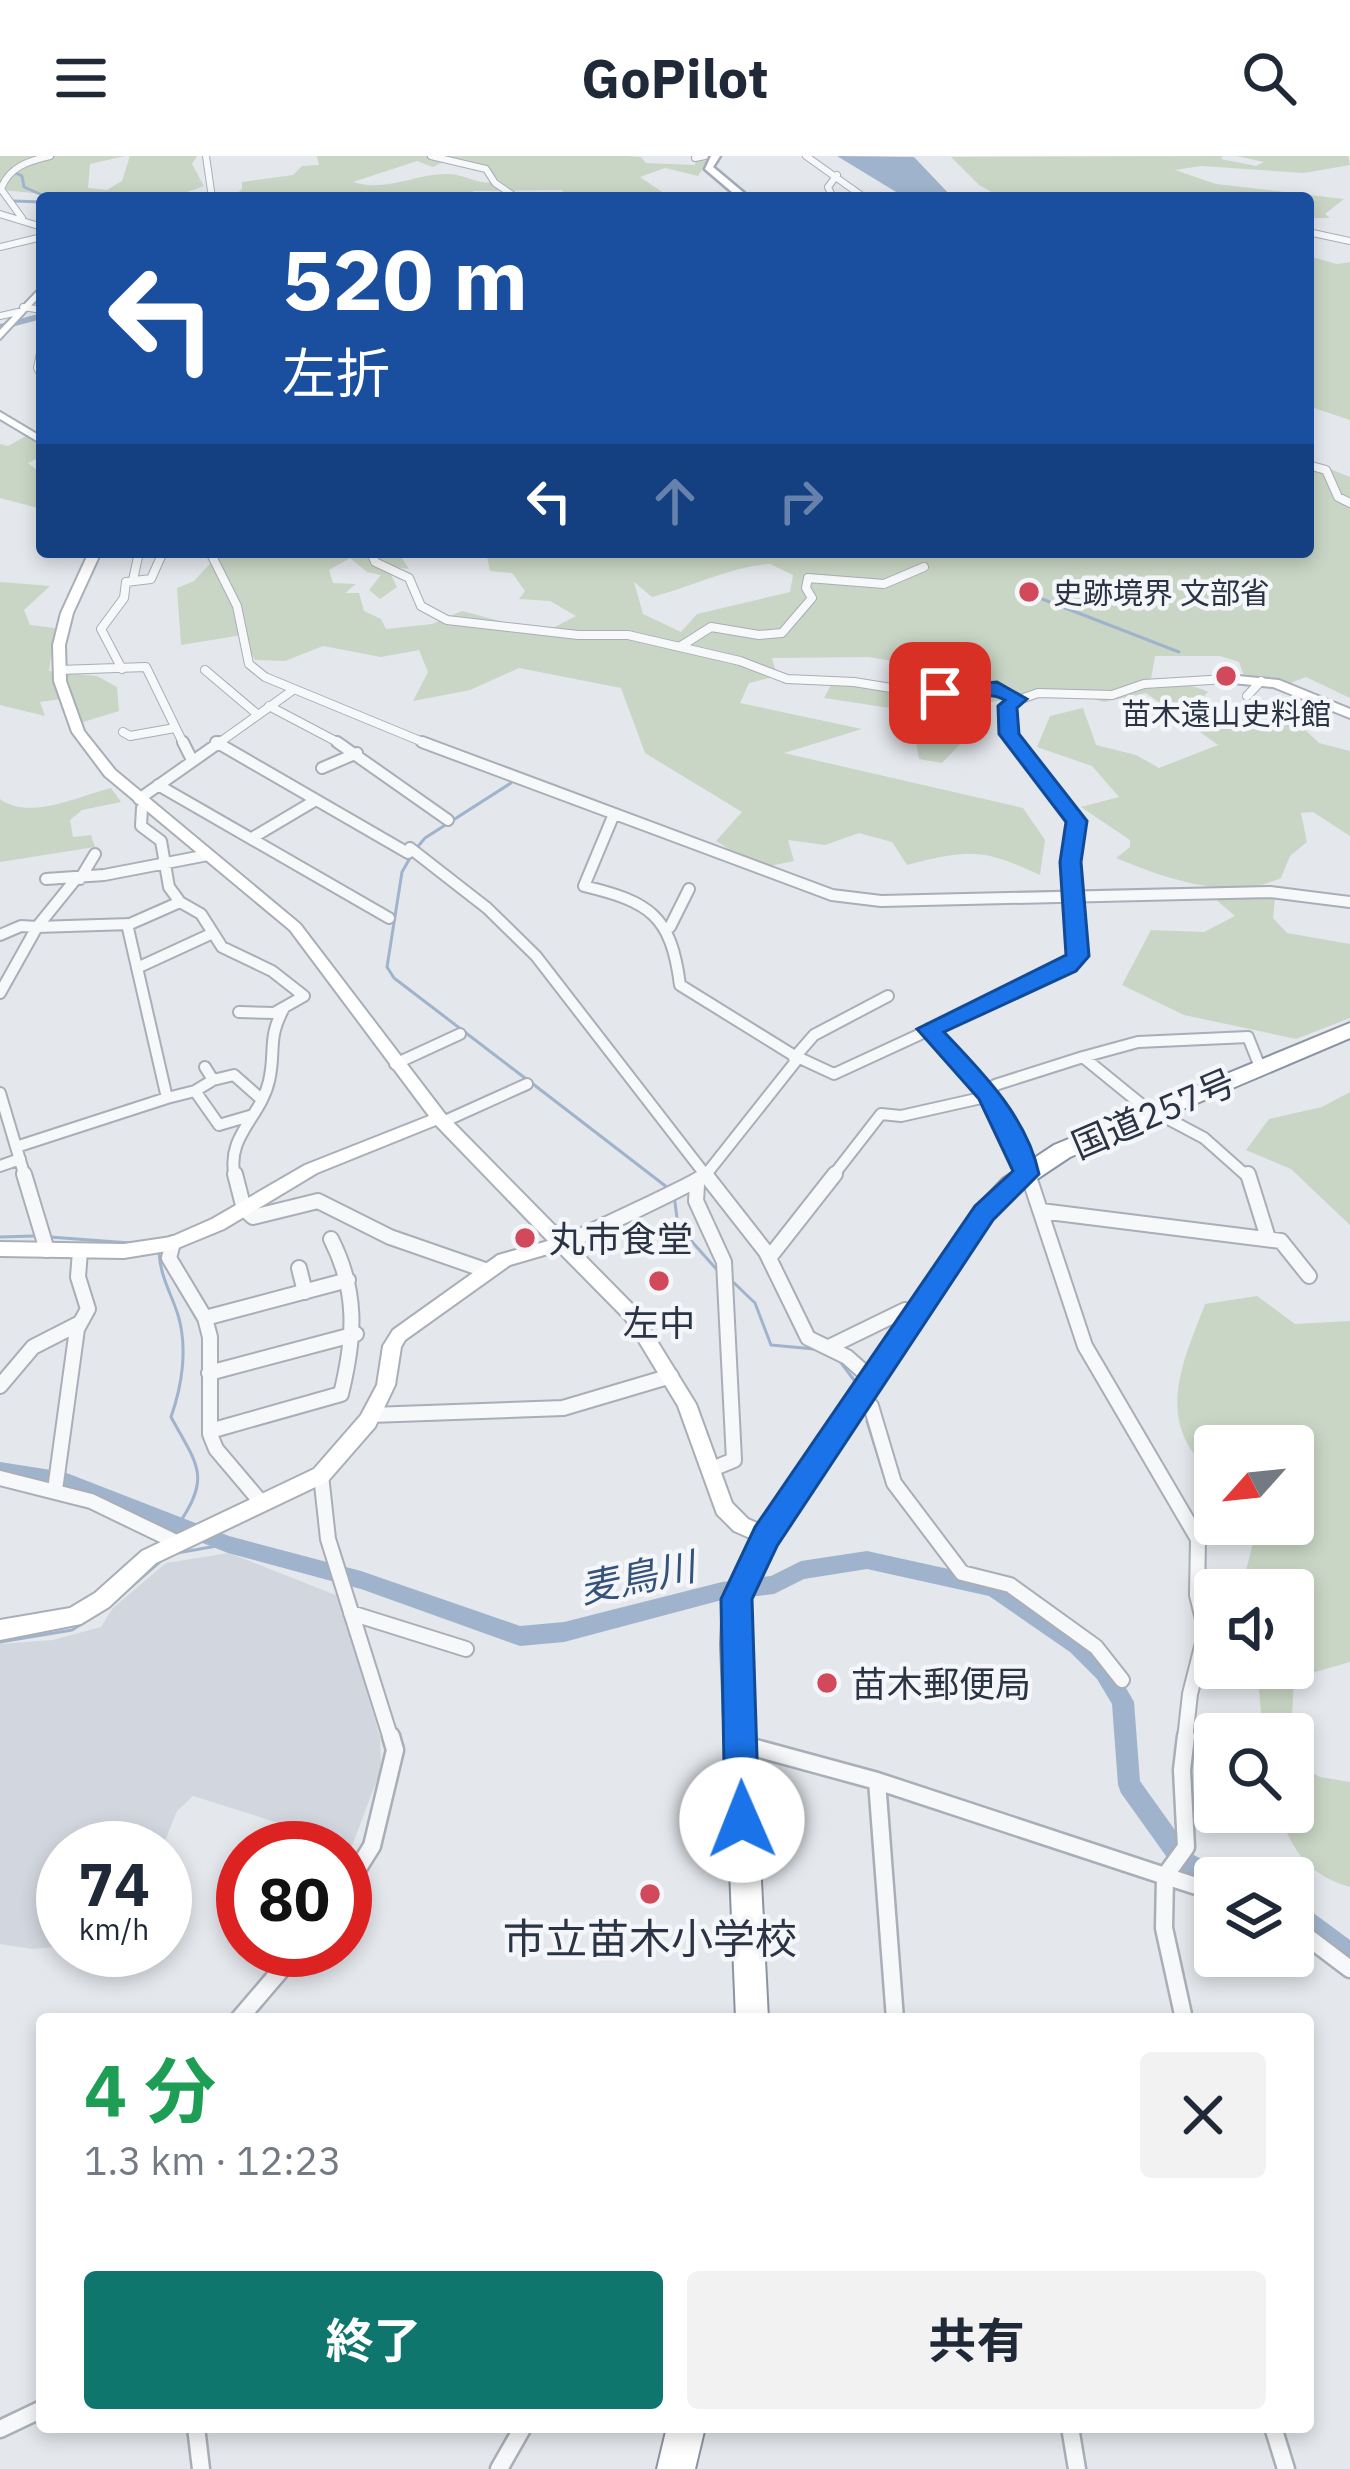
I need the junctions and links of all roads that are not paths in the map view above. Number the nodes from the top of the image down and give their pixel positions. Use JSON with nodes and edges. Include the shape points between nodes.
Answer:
{"nodes":[{"id":1,"x":50,"y":156,"type":"edge"},
{"id":2,"x":206,"y":156,"type":"edge"},
{"id":3,"x":431,"y":156,"type":"edge"},
{"id":4,"x":461,"y":156,"type":"edge"},
{"id":5,"x":705,"y":156,"type":"edge"},
{"id":6,"x":716,"y":156,"type":"edge"},
{"id":7,"x":806,"y":156,"type":"edge"},
{"id":8,"x":695,"y":158,"type":"edge"},
{"id":9,"x":452,"y":160,"type":"junction"},
{"id":10,"x":3,"y":171,"type":"edge"},
{"id":11,"x":837,"y":175,"type":"junction"},
{"id":12,"x":211,"y":192,"type":"edge"},
{"id":13,"x":508,"y":192,"type":"edge"},
{"id":14,"x":736,"y":192,"type":"edge"},
{"id":15,"x":830,"y":192,"type":"edge"},
{"id":16,"x":858,"y":192,"type":"edge"},
{"id":17,"x":0,"y":214,"type":"edge"},
{"id":18,"x":22,"y":218,"type":"junction"},
{"id":19,"x":36,"y":224,"type":"edge"},
{"id":20,"x":1314,"y":233,"type":"edge"},
{"id":21,"x":36,"y":238,"type":"edge"},
{"id":22,"x":1350,"y":241,"type":"edge"},
{"id":23,"x":0,"y":247,"type":"edge"},
{"id":24,"x":36,"y":295,"type":"edge"},
{"id":25,"x":21,"y":309,"type":"junction"},
{"id":26,"x":36,"y":310,"type":"edge"},
{"id":27,"x":0,"y":316,"type":"edge"},
{"id":28,"x":0,"y":336,"type":"edge"},
{"id":29,"x":0,"y":415,"type":"edge"},
{"id":30,"x":36,"y":437,"type":"edge"},
{"id":31,"x":1314,"y":467,"type":"edge"},
{"id":32,"x":1350,"y":502,"type":"edge"},
{"id":33,"x":92,"y":558,"type":"edge"},
{"id":34,"x":138,"y":558,"type":"edge"},
{"id":35,"x":160,"y":558,"type":"edge"},
{"id":36,"x":213,"y":558,"type":"edge"},
{"id":37,"x":373,"y":558,"type":"edge"},
{"id":38,"x":407,"y":562,"type":"dead end"},
{"id":39,"x":924,"y":567,"type":"dead end"},
{"id":40,"x":409,"y":578,"type":"junction"},
{"id":41,"x":133,"y":580,"type":"junction"},
{"id":42,"x":680,"y":647,"type":"junction"},
{"id":43,"x":122,"y":669,"type":"junction"},
{"id":44,"x":59,"y":670,"type":"junction"},
{"id":45,"x":205,"y":670,"type":"dead end"},
{"id":46,"x":1228,"y":679,"type":"joint"},
{"id":47,"x":1261,"y":681,"type":"junction"},
{"id":48,"x":293,"y":691,"type":"junction"},
{"id":49,"x":1247,"y":696,"type":"dead end"},
{"id":50,"x":1018,"y":699,"type":"junction"},
{"id":51,"x":269,"y":706,"type":"junction"},
{"id":52,"x":257,"y":714,"type":"junction"},
{"id":53,"x":1350,"y":714,"type":"edge"},
{"id":54,"x":175,"y":728,"type":"junction"},
{"id":55,"x":123,"y":732,"type":"dead end"},
{"id":56,"x":216,"y":742,"type":"junction"},
{"id":57,"x":357,"y":753,"type":"junction"},
{"id":58,"x":192,"y":760,"type":"junction"},
{"id":59,"x":322,"y":768,"type":"dead end"},
{"id":60,"x":158,"y":785,"type":"junction"},
{"id":61,"x":316,"y":800,"type":"junction"},
{"id":62,"x":143,"y":802,"type":"junction"},
{"id":63,"x":614,"y":814,"type":"junction"},
{"id":64,"x":448,"y":820,"type":"dead end"},
{"id":65,"x":252,"y":838,"type":"junction"},
{"id":66,"x":95,"y":854,"type":"dead end"},
{"id":67,"x":208,"y":855,"type":"junction"},
{"id":68,"x":168,"y":866,"type":"junction"},
{"id":69,"x":46,"y":879,"type":"dead end"},
{"id":70,"x":78,"y":879,"type":"junction"},
{"id":71,"x":689,"y":889,"type":"dead end"},
{"id":72,"x":1071,"y":895,"type":"junction"},
{"id":73,"x":180,"y":902,"type":"junction"},
{"id":74,"x":1350,"y":902,"type":"edge"},
{"id":75,"x":389,"y":918,"type":"dead end"},
{"id":76,"x":127,"y":925,"type":"junction"},
{"id":77,"x":37,"y":927,"type":"junction"},
{"id":78,"x":670,"y":927,"type":"junction"},
{"id":79,"x":213,"y":933,"type":"junction"},
{"id":80,"x":0,"y":935,"type":"edge"},
{"id":81,"x":136,"y":968,"type":"junction"},
{"id":82,"x":0,"y":993,"type":"edge"},
{"id":83,"x":888,"y":996,"type":"dead end"},
{"id":84,"x":284,"y":1008,"type":"junction"},
{"id":85,"x":239,"y":1012,"type":"dead end"},
{"id":86,"x":928,"y":1029,"type":"junction"},
{"id":87,"x":1350,"y":1030,"type":"edge"},
{"id":88,"x":460,"y":1034,"type":"dead end"},
{"id":89,"x":1083,"y":1057,"type":"junction"},
{"id":90,"x":795,"y":1059,"type":"junction"},
{"id":91,"x":394,"y":1064,"type":"junction"},
{"id":92,"x":206,"y":1067,"type":"dead end"},
{"id":93,"x":1260,"y":1067,"type":"junction"},
{"id":94,"x":213,"y":1080,"type":"junction"},
{"id":95,"x":527,"y":1084,"type":"dead end"},
{"id":96,"x":195,"y":1091,"type":"junction"},
{"id":97,"x":0,"y":1093,"type":"edge"},
{"id":98,"x":990,"y":1096,"type":"junction"},
{"id":99,"x":167,"y":1098,"type":"junction"},
{"id":100,"x":260,"y":1098,"type":"junction"},
{"id":101,"x":1153,"y":1112,"type":"junction"},
{"id":102,"x":254,"y":1114,"type":"junction"},
{"id":103,"x":442,"y":1119,"type":"junction"},
{"id":104,"x":18,"y":1153,"type":"junction"},
{"id":105,"x":0,"y":1166,"type":"edge"},
{"id":106,"x":1026,"y":1174,"type":"junction"},
{"id":107,"x":700,"y":1181,"type":"junction"},
{"id":108,"x":244,"y":1209,"type":"junction"},
{"id":109,"x":1041,"y":1211,"type":"junction"},
{"id":110,"x":1268,"y":1238,"type":"junction"},
{"id":111,"x":332,"y":1239,"type":"dead end"},
{"id":112,"x":563,"y":1243,"type":"junction"},
{"id":113,"x":173,"y":1244,"type":"junction"},
{"id":114,"x":0,"y":1249,"type":"edge"},
{"id":115,"x":47,"y":1250,"type":"junction"},
{"id":116,"x":80,"y":1251,"type":"junction"},
{"id":117,"x":769,"y":1258,"type":"junction"},
{"id":118,"x":299,"y":1268,"type":"dead end"},
{"id":119,"x":488,"y":1271,"type":"junction"},
{"id":120,"x":1309,"y":1276,"type":"dead end"},
{"id":121,"x":348,"y":1280,"type":"junction"},
{"id":122,"x":305,"y":1292,"type":"junction"},
{"id":123,"x":918,"y":1314,"type":"junction"},
{"id":124,"x":205,"y":1318,"type":"junction"},
{"id":125,"x":80,"y":1323,"type":"junction"},
{"id":126,"x":356,"y":1334,"type":"junction"},
{"id":127,"x":830,"y":1347,"type":"junction"},
{"id":128,"x":209,"y":1372,"type":"junction"},
{"id":129,"x":671,"y":1376,"type":"junction"},
{"id":130,"x":0,"y":1386,"type":"edge"},
{"id":131,"x":868,"y":1390,"type":"junction"},
{"id":132,"x":371,"y":1414,"type":"junction"},
{"id":133,"x":210,"y":1431,"type":"junction"},
{"id":134,"x":712,"y":1469,"type":"junction"},
{"id":135,"x":321,"y":1475,"type":"junction"},
{"id":136,"x":0,"y":1478,"type":"edge"},
{"id":137,"x":55,"y":1490,"type":"junction"},
{"id":138,"x":260,"y":1501,"type":"junction"},
{"id":139,"x":766,"y":1537,"type":"junction"},
{"id":140,"x":176,"y":1542,"type":"junction"},
{"id":141,"x":351,"y":1613,"type":"junction"},
{"id":142,"x":0,"y":1630,"type":"edge"},
{"id":143,"x":466,"y":1649,"type":"dead end"},
{"id":144,"x":1122,"y":1680,"type":"dead end"},
{"id":145,"x":741,"y":1744,"type":"junction"},
{"id":146,"x":877,"y":1780,"type":"junction"},
{"id":147,"x":372,"y":1846,"type":"edge"},
{"id":148,"x":1168,"y":1871,"type":"junction"},
{"id":149,"x":1194,"y":1883,"type":"edge"},
{"id":150,"x":1314,"y":1942,"type":"edge"},
{"id":151,"x":1350,"y":1969,"type":"edge"},
{"id":152,"x":275,"y":1977,"type":"edge"},
{"id":153,"x":244,"y":2013,"type":"edge"},
{"id":154,"x":749,"y":2013,"type":"edge"},
{"id":155,"x":895,"y":2013,"type":"edge"},
{"id":156,"x":1183,"y":2013,"type":"edge"},
{"id":157,"x":36,"y":2412,"type":"edge"},
{"id":158,"x":0,"y":2429,"type":"edge"},
{"id":159,"x":197,"y":2433,"type":"edge"},
{"id":160,"x":520,"y":2433,"type":"edge"},
{"id":161,"x":685,"y":2433,"type":"edge"},
{"id":162,"x":1071,"y":2433,"type":"edge"},
{"id":163,"x":1275,"y":2433,"type":"edge"},
{"id":164,"x":201,"y":2469,"type":"edge"},
{"id":165,"x":499,"y":2469,"type":"edge"},
{"id":166,"x":676,"y":2469,"type":"edge"},
{"id":167,"x":1077,"y":2469,"type":"edge"},
{"id":168,"x":1286,"y":2469,"type":"edge"}],
"edges":[{"from":1,"to":10,"type":"street"},
{"from":2,"to":12,"type":"street"},
{"from":3,"to":9,"type":"street"},
{"from":4,"to":9,"type":"street"},
{"from":5,"to":8,"type":"street"},
{"from":6,"to":14,"type":"main road","via":[[712,175]]},
{"from":7,"to":11,"type":"street"},
{"from":9,"to":13,"type":"street","via":[[486,169]]},
{"from":10,"to":18,"type":"street","via":[[1,189]]},
{"from":11,"to":15,"type":"street"},
{"from":11,"to":16,"type":"street"},
{"from":17,"to":18,"type":"street"},
{"from":18,"to":19,"type":"street"},
{"from":20,"to":22,"type":"street"},
{"from":21,"to":23,"type":"street"},
{"from":24,"to":25,"type":"street"},
{"from":25,"to":26,"type":"street"},
{"from":25,"to":27,"type":"street"},
{"from":25,"to":28,"type":"street"},
{"from":29,"to":30,"type":"street"},
{"from":31,"to":32,"type":"street","via":[[1326,470],[1338,497]]},
{"from":33,"to":44,"type":"street","via":[[62,629]]},
{"from":34,"to":41,"type":"street"},
{"from":35,"to":41,"type":"street","via":[[151,579]]},
{"from":36,"to":48,"type":"street","via":[[237,606],[249,664]]},
{"from":37,"to":40,"type":"street"},
{"from":38,"to":40,"type":"street"},
{"from":39,"to":42,"type":"street","via":[[887,585],[808,578],[812,598],[782,633],[711,627]]},
{"from":40,"to":42,"type":"street","via":[[417,603],[447,620]]},
{"from":41,"to":43,"type":"street","via":[[100,629]]},
{"from":42,"to":50,"type":"street","via":[[787,680],[922,693],[997,688]]},
{"from":43,"to":44,"type":"street"},
{"from":43,"to":54,"type":"street","via":[[146,668]]},
{"from":44,"to":62,"type":"street","via":[[77,732]]},
{"from":45,"to":52,"type":"street"},
{"from":46,"to":47,"type":"street"},
{"from":46,"to":50,"type":"street"},
{"from":47,"to":49,"type":"street"},
{"from":47,"to":53,"type":"street"},
{"from":48,"to":51,"type":"street"},
{"from":48,"to":63,"type":"street"},
{"from":50,"to":72,"type":"street","via":[[1008,706],[1009,734],[1077,821]]},
{"from":51,"to":52,"type":"street"},
{"from":51,"to":57,"type":"street"},
{"from":52,"to":56,"type":"street"},
{"from":54,"to":55,"type":"street"},
{"from":54,"to":58,"type":"street"},
{"from":56,"to":58,"type":"street"},
{"from":56,"to":61,"type":"street"},
{"from":57,"to":59,"type":"street"},
{"from":57,"to":64,"type":"street","via":[[418,807]]},
{"from":58,"to":60,"type":"street"},
{"from":60,"to":62,"type":"street"},
{"from":60,"to":65,"type":"street"},
{"from":61,"to":65,"type":"street"},
{"from":61,"to":107,"type":"street","via":[[409,851],[536,956]]},
{"from":62,"to":67,"type":"street"},
{"from":62,"to":68,"type":"street","via":[[141,826],[161,841]]},
{"from":63,"to":72,"type":"street","via":[[858,901]]},
{"from":63,"to":78,"type":"street","via":[[584,886],[640,901]]},
{"from":65,"to":75,"type":"street"},
{"from":66,"to":70,"type":"street"},
{"from":67,"to":68,"type":"street"},
{"from":67,"to":91,"type":"street","via":[[296,927]]},
{"from":68,"to":70,"type":"street"},
{"from":68,"to":73,"type":"street"},
{"from":69,"to":70,"type":"street"},
{"from":70,"to":77,"type":"street"},
{"from":71,"to":78,"type":"street"},
{"from":72,"to":74,"type":"street","via":[[1270,892]]},
{"from":72,"to":86,"type":"street","via":[[1075,961]]},
{"from":73,"to":76,"type":"street"},
{"from":73,"to":79,"type":"street"},
{"from":76,"to":77,"type":"street"},
{"from":76,"to":81,"type":"street"},
{"from":77,"to":80,"type":"street"},
{"from":77,"to":82,"type":"street"},
{"from":78,"to":90,"type":"street","via":[[680,985]]},
{"from":79,"to":81,"type":"street"},
{"from":79,"to":84,"type":"street","via":[[222,947],[302,992]]},
{"from":81,"to":99,"type":"street"},
{"from":83,"to":90,"type":"street","via":[[814,1035]]},
{"from":84,"to":85,"type":"street"},
{"from":84,"to":100,"type":"street","via":[[271,1031],[269,1083]]},
{"from":86,"to":90,"type":"street","via":[[834,1074]]},
{"from":86,"to":98,"type":"street"},
{"from":87,"to":93,"type":"highway","name":"国道257号"},
{"from":88,"to":91,"type":"street"},
{"from":89,"to":93,"type":"street","via":[[1135,1042],[1248,1037]]},
{"from":89,"to":98,"type":"street","via":[[995,1085]]},
{"from":89,"to":101,"type":"street"},
{"from":90,"to":107,"type":"street"},
{"from":91,"to":103,"type":"street"},
{"from":92,"to":94,"type":"street"},
{"from":93,"to":101,"type":"highway","name":"国道257号"},
{"from":94,"to":96,"type":"street"},
{"from":94,"to":100,"type":"street","via":[[235,1075]]},
{"from":95,"to":103,"type":"street"},
{"from":96,"to":99,"type":"street"},
{"from":96,"to":102,"type":"street","via":[[219,1125]]},
{"from":97,"to":104,"type":"street"},
{"from":98,"to":106,"type":"street"},
{"from":98,"to":117,"type":"street","via":[[881,1114]]},
{"from":99,"to":104,"type":"street"},
{"from":100,"to":102,"type":"street"},
{"from":101,"to":106,"type":"highway","name":"国道257号"},
{"from":101,"to":110,"type":"street","via":[[1247,1172]]},
{"from":102,"to":108,"type":"street","via":[[231,1160]]},
{"from":103,"to":108,"type":"street","via":[[311,1169]]},
{"from":103,"to":112,"type":"street"},
{"from":104,"to":105,"type":"street"},
{"from":104,"to":115,"type":"street"},
{"from":106,"to":109,"type":"street"},
{"from":106,"to":123,"type":"highway","name":"国道257号","via":[[984,1213]]},
{"from":107,"to":112,"type":"street"},
{"from":107,"to":117,"type":"street","via":[[715,1181]]},
{"from":107,"to":134,"type":"street","via":[[696,1201],[723,1258],[734,1460]]},
{"from":108,"to":113,"type":"street"},
{"from":108,"to":119,"type":"street","via":[[253,1217],[318,1201],[390,1238]]},
{"from":109,"to":110,"type":"street"},
{"from":109,"to":148,"type":"street","via":[[1085,1346],[1200,1550],[1197,1595],[1206,1630],[1190,1694],[1184,1851]]},
{"from":110,"to":120,"type":"street","via":[[1291,1250]]},
{"from":111,"to":121,"type":"street"},
{"from":112,"to":119,"type":"street"},
{"from":112,"to":129,"type":"street","via":[[632,1315]]},
{"from":113,"to":116,"type":"street"},
{"from":113,"to":124,"type":"street","via":[[169,1258]]},
{"from":114,"to":115,"type":"street"},
{"from":115,"to":116,"type":"street"},
{"from":116,"to":125,"type":"street","via":[[88,1309]]},
{"from":117,"to":127,"type":"street","via":[[808,1338]]},
{"from":118,"to":122,"type":"street"},
{"from":119,"to":132,"type":"street","via":[[399,1335]]},
{"from":121,"to":122,"type":"street"},
{"from":121,"to":126,"type":"street"},
{"from":122,"to":124,"type":"street"},
{"from":123,"to":127,"type":"street","via":[[905,1310]]},
{"from":123,"to":131,"type":"highway","name":"国道257号"},
{"from":124,"to":128,"type":"street"},
{"from":125,"to":130,"type":"street","via":[[3,1374]]},
{"from":125,"to":137,"type":"street"},
{"from":126,"to":128,"type":"street"},
{"from":126,"to":133,"type":"street","via":[[341,1394]]},
{"from":127,"to":131,"type":"street"},
{"from":128,"to":133,"type":"street"},
{"from":129,"to":132,"type":"street","via":[[562,1408]]},
{"from":129,"to":134,"type":"street"},
{"from":131,"to":139,"type":"highway","name":"国道257号"},
{"from":131,"to":144,"type":"street","via":[[894,1483],[962,1573],[1010,1586],[1096,1647]]},
{"from":132,"to":135,"type":"street"},
{"from":133,"to":138,"type":"street"},
{"from":134,"to":139,"type":"street","via":[[731,1518]]},
{"from":135,"to":138,"type":"street"},
{"from":135,"to":141,"type":"street","via":[[328,1539]]},
{"from":136,"to":137,"type":"street"},
{"from":137,"to":140,"type":"street"},
{"from":138,"to":140,"type":"street"},
{"from":139,"to":145,"type":"highway","name":"国道257号","via":[[742,1590]]},
{"from":140,"to":142,"type":"street","via":[[74,1617]]},
{"from":141,"to":143,"type":"street"},
{"from":141,"to":147,"type":"street","via":[[395,1750]]},
{"from":145,"to":146,"type":"street"},
{"from":145,"to":154,"type":"highway","name":"国道257号"},
{"from":146,"to":148,"type":"street"},
{"from":146,"to":155,"type":"street"},
{"from":148,"to":149,"type":"street"},
{"from":148,"to":156,"type":"street","via":[[1164,1928]]},
{"from":150,"to":151,"type":"street"},
{"from":152,"to":153,"type":"street"},
{"from":157,"to":158,"type":"street"},
{"from":159,"to":164,"type":"street"},
{"from":160,"to":165,"type":"street"},
{"from":161,"to":166,"type":"highway"},
{"from":162,"to":167,"type":"street"},
{"from":163,"to":168,"type":"street"}]}
